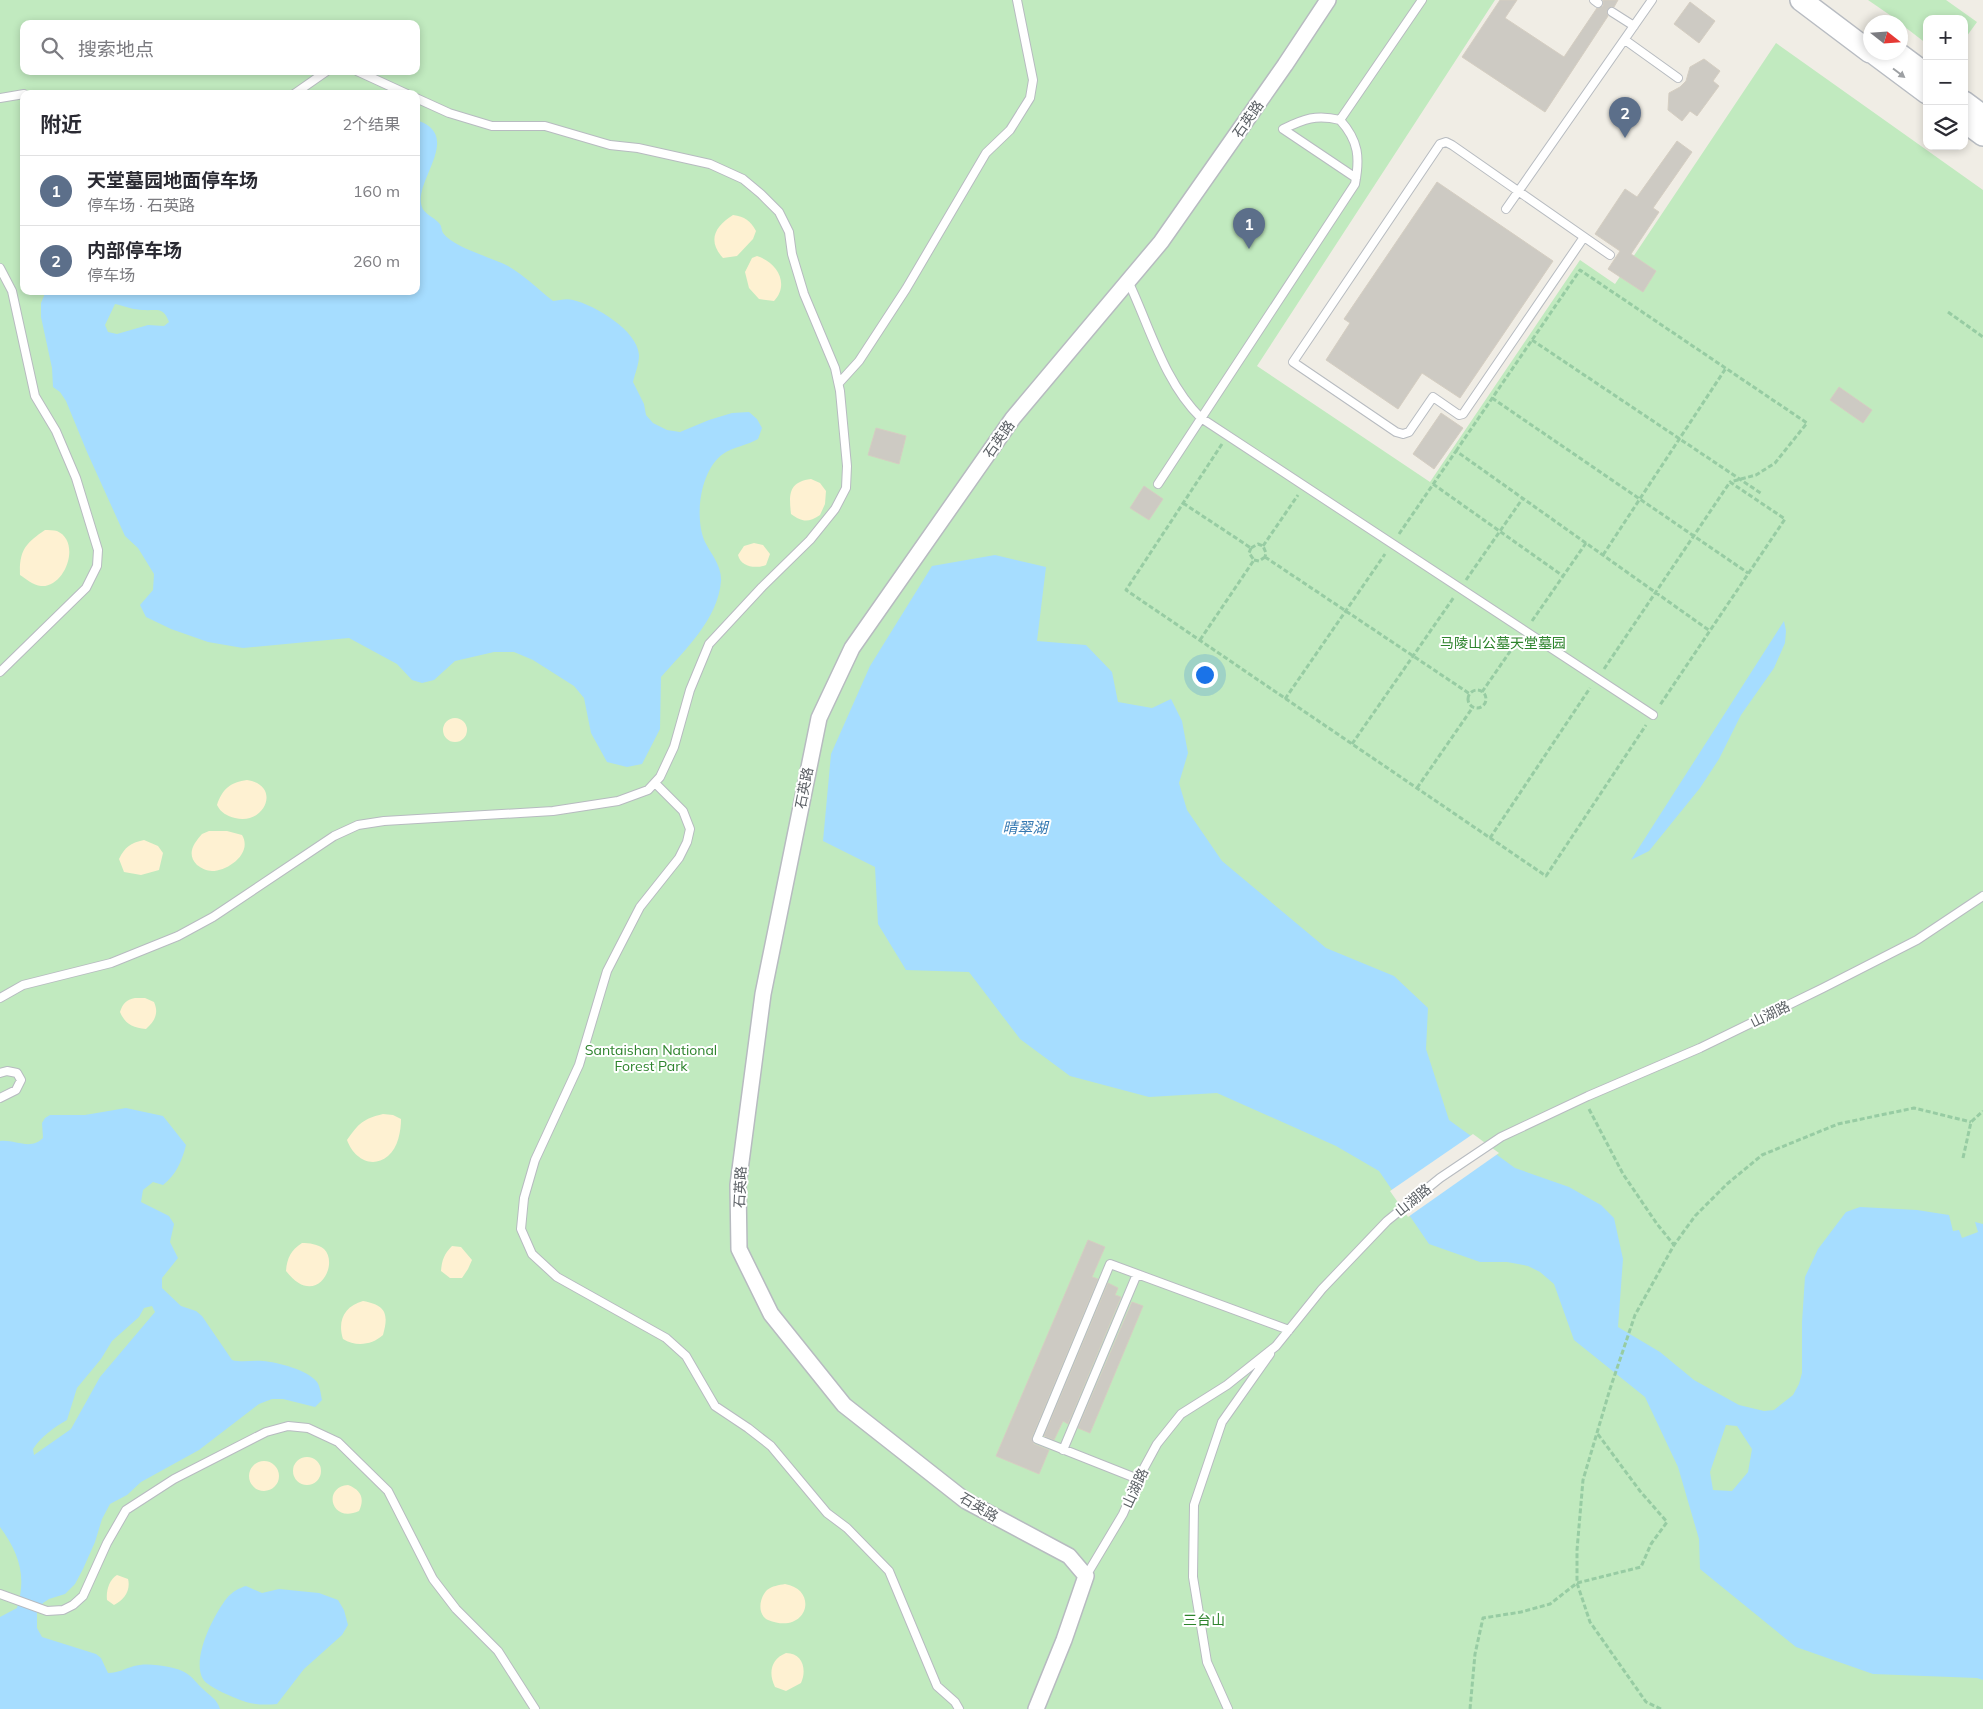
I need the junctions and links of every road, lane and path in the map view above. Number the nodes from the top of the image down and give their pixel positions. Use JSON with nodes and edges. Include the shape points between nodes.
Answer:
{"nodes":[{"id":1,"x":1017,"y":0,"type":"edge"},
{"id":2,"x":1328,"y":0,"type":"edge"},
{"id":3,"x":1422,"y":0,"type":"edge"},
{"id":4,"x":1652,"y":0,"type":"edge"},
{"id":5,"x":1801,"y":0,"type":"edge"},
{"id":6,"x":1824,"y":0,"type":"edge"},
{"id":7,"x":1612,"y":12,"type":"dead end"},
{"id":8,"x":1634,"y":26,"type":"junction"},
{"id":9,"x":1863,"y":29,"type":"edge"},
{"id":10,"x":1625,"y":40,"type":"junction"},
{"id":11,"x":1863,"y":46,"type":"edge"},
{"id":12,"x":1882,"y":60,"type":"edge"},
{"id":13,"x":1907,"y":60,"type":"edge"},
{"id":14,"x":1923,"y":72,"type":"edge"},
{"id":15,"x":321,"y":75,"type":"edge"},
{"id":16,"x":366,"y":75,"type":"edge"},
{"id":17,"x":1678,"y":78,"type":"dead end"},
{"id":18,"x":300,"y":90,"type":"edge"},
{"id":19,"x":398,"y":90,"type":"edge"},
{"id":20,"x":1923,"y":90,"type":"edge"},
{"id":21,"x":20,"y":95,"type":"edge"},
{"id":22,"x":0,"y":98,"type":"edge"},
{"id":23,"x":420,"y":100,"type":"edge"},
{"id":24,"x":1968,"y":105,"type":"edge"},
{"id":25,"x":1983,"y":116,"type":"edge"},
{"id":26,"x":1340,"y":120,"type":"junction"},
{"id":27,"x":1968,"y":124,"type":"edge"},
{"id":28,"x":1983,"y":135,"type":"edge"},
{"id":29,"x":1356,"y":178,"type":"junction"},
{"id":30,"x":1518,"y":191,"type":"junction"},
{"id":31,"x":1506,"y":209,"type":"dead end"},
{"id":32,"x":1584,"y":237,"type":"junction"},
{"id":33,"x":1610,"y":255,"type":"dead end"},
{"id":34,"x":0,"y":268,"type":"edge"},
{"id":35,"x":1128,"y":281,"type":"junction"},
{"id":36,"x":1948,"y":312,"type":"dead end"},
{"id":37,"x":1983,"y":337,"type":"edge"},
{"id":38,"x":1532,"y":340,"type":"junction"},
{"id":39,"x":1726,"y":368,"type":"junction"},
{"id":40,"x":838,"y":383,"type":"junction"},
{"id":41,"x":1492,"y":398,"type":"junction"},
{"id":42,"x":1201,"y":418,"type":"junction"},
{"id":43,"x":1228,"y":435,"type":"junction"},
{"id":44,"x":1680,"y":439,"type":"junction"},
{"id":45,"x":1456,"y":451,"type":"junction"},
{"id":46,"x":1739,"y":479,"type":"junction"},
{"id":47,"x":1730,"y":482,"type":"junction"},
{"id":48,"x":1158,"y":484,"type":"dead end"},
{"id":49,"x":1433,"y":484,"type":"junction"},
{"id":50,"x":1304,"y":485,"type":"junction"},
{"id":51,"x":1762,"y":494,"type":"dead end"},
{"id":52,"x":1523,"y":498,"type":"junction"},
{"id":53,"x":1640,"y":499,"type":"junction"},
{"id":54,"x":1183,"y":503,"type":"junction"},
{"id":55,"x":1500,"y":532,"type":"junction"},
{"id":56,"x":1694,"y":536,"type":"junction"},
{"id":57,"x":1392,"y":543,"type":"junction"},
{"id":58,"x":1586,"y":543,"type":"junction"},
{"id":59,"x":1263,"y":546,"type":"junction"},
{"id":60,"x":1251,"y":548,"type":"junction"},
{"id":61,"x":1603,"y":555,"type":"junction"},
{"id":62,"x":1265,"y":557,"type":"junction"},
{"id":63,"x":1254,"y":560,"type":"junction"},
{"id":64,"x":1748,"y":573,"type":"junction"},
{"id":65,"x":1563,"y":576,"type":"junction"},
{"id":66,"x":1461,"y":588,"type":"junction"},
{"id":67,"x":1655,"y":592,"type":"junction"},
{"id":68,"x":1346,"y":611,"type":"junction"},
{"id":69,"x":1525,"y":630,"type":"junction"},
{"id":70,"x":1710,"y":631,"type":"junction"},
{"id":71,"x":1200,"y":640,"type":"junction"},
{"id":72,"x":1413,"y":656,"type":"junction"},
{"id":73,"x":0,"y":672,"type":"edge"},
{"id":74,"x":1597,"y":678,"type":"junction"},
{"id":75,"x":1482,"y":692,"type":"junction"},
{"id":76,"x":1470,"y":694,"type":"junction"},
{"id":77,"x":1285,"y":698,"type":"junction"},
{"id":78,"x":1474,"y":707,"type":"junction"},
{"id":79,"x":1653,"y":715,"type":"junction"},
{"id":80,"x":1352,"y":744,"type":"junction"},
{"id":81,"x":655,"y":783,"type":"junction"},
{"id":82,"x":1417,"y":788,"type":"junction"},
{"id":83,"x":1490,"y":838,"type":"junction"},
{"id":84,"x":1983,"y":896,"type":"edge"},
{"id":85,"x":0,"y":998,"type":"edge"},
{"id":86,"x":0,"y":1073,"type":"edge"},
{"id":87,"x":0,"y":1098,"type":"edge"},
{"id":88,"x":1583,"y":1098,"type":"junction"},
{"id":89,"x":1983,"y":1111,"type":"edge"},
{"id":90,"x":1971,"y":1122,"type":"junction"},
{"id":91,"x":1963,"y":1158,"type":"dead end"},
{"id":92,"x":1674,"y":1245,"type":"junction"},
{"id":93,"x":1137,"y":1274,"type":"junction"},
{"id":94,"x":1289,"y":1330,"type":"junction"},
{"id":95,"x":1276,"y":1346,"type":"junction"},
{"id":96,"x":1597,"y":1433,"type":"junction"},
{"id":97,"x":1063,"y":1450,"type":"junction"},
{"id":98,"x":1138,"y":1479,"type":"junction"},
{"id":99,"x":1086,"y":1576,"type":"junction"},
{"id":100,"x":1578,"y":1583,"type":"junction"},
{"id":101,"x":0,"y":1594,"type":"edge"},
{"id":102,"x":535,"y":1709,"type":"edge"},
{"id":103,"x":959,"y":1709,"type":"edge"},
{"id":104,"x":1036,"y":1709,"type":"edge"},
{"id":105,"x":1228,"y":1709,"type":"edge"},
{"id":106,"x":1470,"y":1709,"type":"edge"},
{"id":107,"x":1661,"y":1709,"type":"edge"}],
"edges":[{"from":1,"to":40,"type":"lane","via":[[1033,80],[1030,98],[1010,130],[986,153],[901,297],[859,361]]},
{"from":2,"to":35,"type":"street","name":"石英路","via":[[1167,234]]},
{"from":3,"to":26,"type":"lane"},
{"from":4,"to":8,"type":"lane"},
{"from":5,"to":11,"type":"main road"},
{"from":6,"to":9,"type":"main road"},
{"from":7,"to":8,"type":"lane"},
{"from":8,"to":10,"type":"lane"},
{"from":10,"to":17,"type":"lane"},
{"from":10,"to":30,"type":"lane"},
{"from":12,"to":20,"type":"main road","one_way":true},
{"from":13,"to":14,"type":"main road"},
{"from":15,"to":18,"type":"lane"},
{"from":16,"to":19,"type":"lane"},
{"from":21,"to":22,"type":"lane"},
{"from":23,"to":40,"type":"lane","via":[[492,126],[545,126],[610,145],[710,164],[743,179],[779,212],[789,232],[804,294],[835,368]]},
{"from":24,"to":25,"type":"main road"},
{"from":26,"to":29,"type":"lane","via":[[1350,130],[1356,146]]},
{"from":26,"to":29,"type":"lane","via":[[1313,117],[1283,129]]},
{"from":27,"to":28,"type":"main road"},
{"from":29,"to":42,"type":"lane","via":[[1347,197]]},
{"from":30,"to":31,"type":"lane"},
{"from":30,"to":32,"type":"lane"},
{"from":30,"to":32,"type":"lane","via":[[1452,145],[1440,144],[1293,362],[1396,432],[1409,432],[1433,397],[1459,415],[1463,414]]},
{"from":32,"to":33,"type":"lane"},
{"from":34,"to":73,"type":"lane","via":[[12,290],[35,396],[56,431],[76,478],[98,550],[97,566],[86,588]]},
{"from":35,"to":42,"type":"lane","via":[[1168,372],[1187,404]]},
{"from":35,"to":99,"type":"street","name":"石英路","via":[[1013,418],[852,648],[819,718],[763,994],[738,1185],[739,1249],[771,1314],[844,1405],[966,1501],[1069,1556]]},
{"from":36,"to":37,"type":"path"},
{"from":38,"to":39,"type":"path","via":[[1580,270]]},
{"from":38,"to":41,"type":"path"},
{"from":38,"to":44,"type":"path"},
{"from":39,"to":44,"type":"path"},
{"from":39,"to":46,"type":"path","via":[[1807,423],[1775,463],[1756,475]]},
{"from":40,"to":81,"type":"lane","via":[[847,466],[846,488],[835,510],[810,540],[709,644],[692,682],[674,747]]},
{"from":41,"to":45,"type":"path"},
{"from":41,"to":53,"type":"path"},
{"from":42,"to":43,"type":"lane"},
{"from":42,"to":48,"type":"lane"},
{"from":43,"to":50,"type":"lane"},
{"from":43,"to":54,"type":"path"},
{"from":44,"to":46,"type":"path"},
{"from":44,"to":53,"type":"path"},
{"from":45,"to":49,"type":"path"},
{"from":45,"to":52,"type":"path"},
{"from":46,"to":47,"type":"path"},
{"from":46,"to":51,"type":"path"},
{"from":47,"to":56,"type":"path"},
{"from":47,"to":64,"type":"path","via":[[1785,519]]},
{"from":49,"to":55,"type":"path"},
{"from":49,"to":57,"type":"path"},
{"from":50,"to":57,"type":"lane"},
{"from":50,"to":59,"type":"path"},
{"from":52,"to":55,"type":"path"},
{"from":52,"to":58,"type":"path"},
{"from":53,"to":56,"type":"path"},
{"from":53,"to":61,"type":"path"},
{"from":54,"to":60,"type":"path"},
{"from":54,"to":71,"type":"path","via":[[1126,590]]},
{"from":55,"to":65,"type":"path"},
{"from":55,"to":66,"type":"path"},
{"from":56,"to":64,"type":"path"},
{"from":56,"to":67,"type":"path"},
{"from":57,"to":66,"type":"lane"},
{"from":57,"to":68,"type":"path"},
{"from":58,"to":61,"type":"path"},
{"from":58,"to":65,"type":"path"},
{"from":59,"to":60,"type":"path","via":[[1258,544]]},
{"from":59,"to":62,"type":"path"},
{"from":60,"to":63,"type":"path","via":[[1249,553]]},
{"from":61,"to":67,"type":"path"},
{"from":62,"to":63,"type":"path"},
{"from":62,"to":68,"type":"path"},
{"from":63,"to":71,"type":"path"},
{"from":64,"to":70,"type":"path"},
{"from":65,"to":69,"type":"path"},
{"from":66,"to":69,"type":"lane"},
{"from":66,"to":72,"type":"path"},
{"from":67,"to":70,"type":"path"},
{"from":67,"to":74,"type":"path"},
{"from":68,"to":72,"type":"path"},
{"from":68,"to":77,"type":"path"},
{"from":69,"to":74,"type":"lane"},
{"from":69,"to":75,"type":"path"},
{"from":70,"to":79,"type":"path"},
{"from":71,"to":77,"type":"path"},
{"from":72,"to":76,"type":"path"},
{"from":72,"to":80,"type":"path"},
{"from":74,"to":79,"type":"lane"},
{"from":74,"to":83,"type":"path"},
{"from":75,"to":76,"type":"path","via":[[1476,690]]},
{"from":75,"to":78,"type":"path","via":[[1485,702]]},
{"from":76,"to":78,"type":"path","via":[[1468,701]]},
{"from":77,"to":80,"type":"path"},
{"from":78,"to":82,"type":"path"},
{"from":79,"to":83,"type":"path","via":[[1546,876]]},
{"from":80,"to":82,"type":"path"},
{"from":81,"to":85,"type":"lane","via":[[648,790],[618,802],[553,811],[384,820],[358,825],[334,836],[213,917],[178,936],[111,963],[23,985]]},
{"from":81,"to":103,"type":"lane","via":[[684,811],[690,829],[687,842],[679,858],[640,907],[607,971],[580,1065],[535,1160],[524,1198],[521,1229],[532,1254],[557,1277],[666,1338],[686,1356],[715,1406],[771,1446],[827,1513],[876,1556],[889,1571],[937,1686]]},
{"from":82,"to":83,"type":"path"},
{"from":84,"to":88,"type":"lane","name":"山湖路","via":[[1917,940],[1823,988],[1700,1048]]},
{"from":86,"to":87,"type":"lane","via":[[17,1073],[22,1080],[16,1090]]},
{"from":88,"to":92,"type":"path","via":[[1623,1174]]},
{"from":88,"to":94,"type":"lane","name":"山湖路","via":[[1501,1136],[1440,1178],[1387,1221]]},
{"from":89,"to":90,"type":"path"},
{"from":90,"to":91,"type":"path"},
{"from":90,"to":92,"type":"path","via":[[1914,1108],[1838,1124],[1798,1139],[1762,1155],[1727,1184],[1695,1216]]},
{"from":92,"to":96,"type":"path","via":[[1635,1315]]},
{"from":93,"to":94,"type":"lane"},
{"from":93,"to":97,"type":"lane"},
{"from":93,"to":97,"type":"lane","via":[[1110,1264],[1037,1439]]},
{"from":94,"to":95,"type":"lane","name":"山湖路"},
{"from":95,"to":98,"type":"lane","name":"山湖路","via":[[1227,1385],[1181,1414],[1157,1444]]},
{"from":95,"to":105,"type":"lane","via":[[1222,1422],[1194,1505],[1193,1577],[1206,1662]]},
{"from":96,"to":100,"type":"path","via":[[1583,1480],[1577,1550]]},
{"from":96,"to":100,"type":"path","via":[[1667,1522],[1651,1544],[1641,1566]]},
{"from":97,"to":98,"type":"lane"},
{"from":98,"to":99,"type":"lane","name":"山湖路","via":[[1123,1514]]},
{"from":99,"to":104,"type":"street","name":"山湖路"},
{"from":100,"to":106,"type":"path","via":[[1550,1604],[1484,1618],[1475,1654]]},
{"from":100,"to":107,"type":"path","via":[[1590,1622],[1646,1702]]},
{"from":101,"to":102,"type":"lane","via":[[47,1611],[63,1610],[73,1605],[83,1596],[126,1510],[174,1479],[266,1432],[288,1426],[308,1428],[338,1442],[388,1491],[433,1579],[456,1609],[498,1651]]}]}
